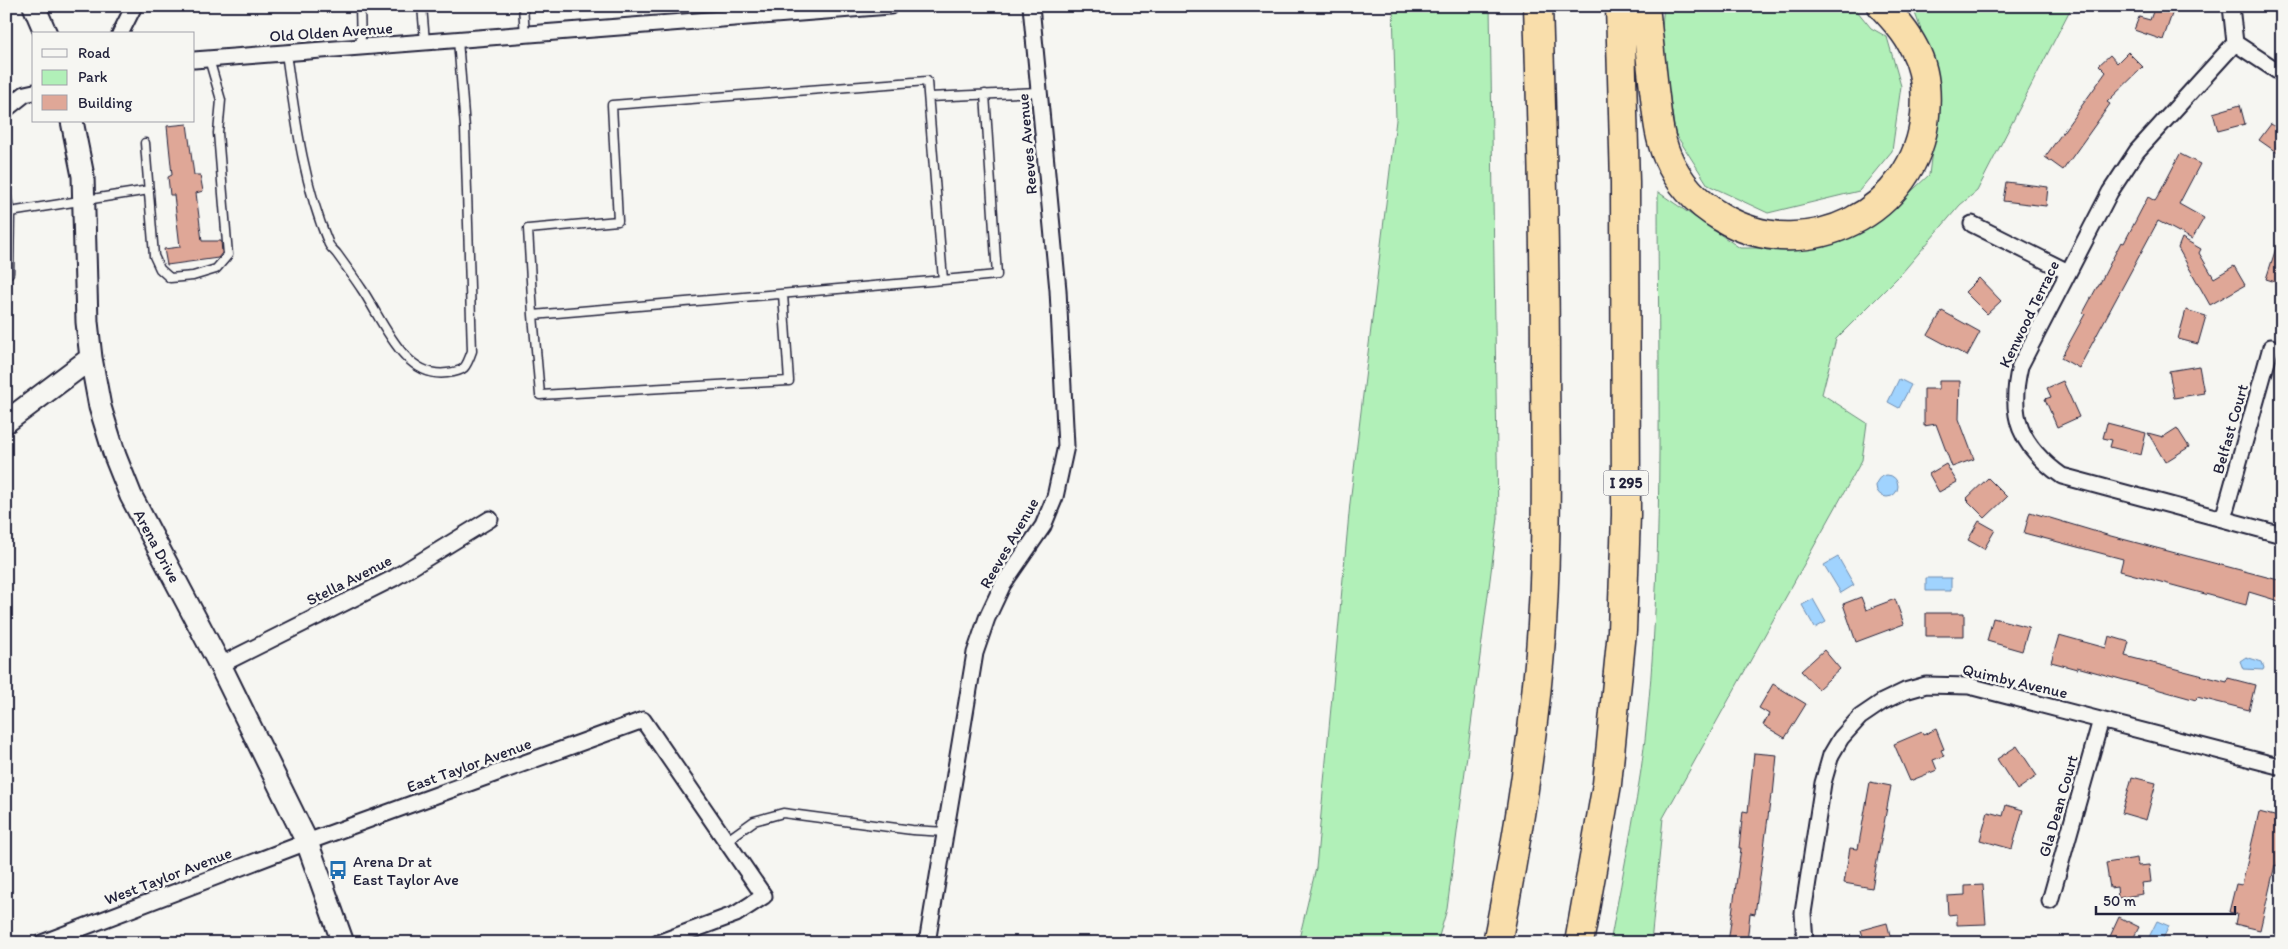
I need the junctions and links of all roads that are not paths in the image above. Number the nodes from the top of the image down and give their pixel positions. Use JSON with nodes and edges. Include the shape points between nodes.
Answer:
{"nodes":[{"id":1,"x":34,"y":6,"type":"edge"},
{"id":2,"x":134,"y":6,"type":"edge"},
{"id":3,"x":360,"y":6,"type":"edge"},
{"id":4,"x":422,"y":6,"type":"edge"},
{"id":5,"x":523,"y":6,"type":"edge"},
{"id":6,"x":890,"y":6,"type":"edge"},
{"id":7,"x":1031,"y":6,"type":"edge"},
{"id":8,"x":1882,"y":6,"type":"edge"},
{"id":9,"x":2231,"y":6,"type":"edge"},
{"id":10,"x":1620,"y":13,"type":"edge"},
{"id":11,"x":1646,"y":15,"type":"edge"},
{"id":12,"x":1538,"y":18,"type":"edge"},
{"id":13,"x":45,"y":32,"type":"edge"},
{"id":14,"x":121,"y":32,"type":"edge"},
{"id":15,"x":525,"y":35,"type":"junction"},
{"id":16,"x":458,"y":40,"type":"junction"},
{"id":17,"x":425,"y":42,"type":"junction"},
{"id":18,"x":2235,"y":44,"type":"junction"},
{"id":19,"x":361,"y":47,"type":"junction"},
{"id":20,"x":286,"y":53,"type":"junction"},
{"id":21,"x":201,"y":60,"type":"edge"},
{"id":22,"x":2282,"y":74,"type":"edge"},
{"id":23,"x":32,"y":92,"type":"edge"},
{"id":24,"x":1039,"y":92,"type":"junction"},
{"id":25,"x":985,"y":94,"type":"junction"},
{"id":26,"x":929,"y":97,"type":"junction"},
{"id":27,"x":6,"y":109,"type":"edge"},
{"id":28,"x":72,"y":122,"type":"edge"},
{"id":29,"x":145,"y":142,"type":"dead end"},
{"id":30,"x":149,"y":190,"type":"junction"},
{"id":31,"x":6,"y":193,"type":"edge"},
{"id":32,"x":84,"y":200,"type":"junction"},
{"id":33,"x":10,"y":212,"type":"junction"},
{"id":34,"x":1972,"y":224,"type":"dead end"},
{"id":35,"x":2068,"y":272,"type":"junction"},
{"id":36,"x":9,"y":273,"type":"dead end"},
{"id":37,"x":943,"y":280,"type":"junction"},
{"id":38,"x":783,"y":294,"type":"junction"},
{"id":39,"x":533,"y":315,"type":"junction"},
{"id":40,"x":2271,"y":347,"type":"dead end"},
{"id":41,"x":90,"y":358,"type":"junction"},
{"id":42,"x":6,"y":422,"type":"edge"},
{"id":43,"x":2223,"y":519,"type":"junction"},
{"id":44,"x":490,"y":520,"type":"dead end"},
{"id":45,"x":2282,"y":535,"type":"edge"},
{"id":46,"x":220,"y":665,"type":"junction"},
{"id":47,"x":2101,"y":720,"type":"junction"},
{"id":48,"x":2282,"y":767,"type":"edge"},
{"id":49,"x":946,"y":832,"type":"junction"},
{"id":50,"x":726,"y":841,"type":"junction"},
{"id":51,"x":306,"y":842,"type":"junction"},
{"id":52,"x":2050,"y":901,"type":"dead end"},
{"id":53,"x":42,"y":943,"type":"edge"},
{"id":54,"x":343,"y":943,"type":"edge"},
{"id":55,"x":658,"y":943,"type":"edge"},
{"id":56,"x":927,"y":943,"type":"edge"},
{"id":57,"x":1497,"y":943,"type":"edge"},
{"id":58,"x":1579,"y":943,"type":"edge"},
{"id":59,"x":1805,"y":943,"type":"edge"}],
"edges":[{"from":1,"to":13,"type":"main road"},
{"from":2,"to":14,"type":"street"},
{"from":3,"to":19,"type":"lane"},
{"from":4,"to":17,"type":"lane"},
{"from":5,"to":15,"type":"lane"},
{"from":6,"to":15,"type":"street","name":"Old Olden Avenue"},
{"from":7,"to":24,"type":"street","name":"Reeves Avenue"},
{"from":8,"to":11,"type":"highway","via":[[1915,49],[1923,74],[1926,101],[1924,127],[1917,152],[1892,193],[1852,223],[1805,236],[1781,237],[1731,223],[1699,201],[1677,175],[1666,155],[1659,130]]},
{"from":9,"to":18,"type":"street"},
{"from":10,"to":58,"type":"highway","number":"I 295","via":[[1625,182],[1626,506],[1622,631],[1607,784]]},
{"from":12,"to":57,"type":"highway","via":[[1544,184],[1546,514],[1542,625],[1527,773]]},
{"from":15,"to":16,"type":"street","name":"Old Olden Avenue"},
{"from":16,"to":17,"type":"street","name":"Old Olden Avenue"},
{"from":16,"to":20,"type":"lane","via":[[465,128],[472,351],[460,372],[438,374],[424,371],[405,358],[361,288],[328,244],[308,179]]},
{"from":17,"to":19,"type":"street","name":"Old Olden Avenue"},
{"from":18,"to":22,"type":"street"},
{"from":18,"to":35,"type":"street","name":"Kenwood Terrace","via":[[2137,151],[2110,192]]},
{"from":19,"to":20,"type":"street","name":"Old Olden Avenue"},
{"from":20,"to":21,"type":"street","name":"Old Olden Avenue"},
{"from":21,"to":30,"type":"lane","via":[[221,100],[218,133],[228,255],[216,269],[170,278],[160,269],[154,256]]},
{"from":23,"to":27,"type":"street"},
{"from":24,"to":25,"type":"lane"},
{"from":24,"to":49,"type":"street","name":"Reeves Avenue","via":[[1058,290],[1066,446],[1064,464],[1043,526],[1003,584],[975,653]]},
{"from":25,"to":26,"type":"lane"},
{"from":25,"to":37,"type":"lane","via":[[997,275]]},
{"from":26,"to":37,"type":"lane"},
{"from":26,"to":39,"type":"lane","via":[[927,81],[612,105],[618,221],[528,229]]},
{"from":28,"to":32,"type":"main road","name":"Arena Drive","via":[[83,176]]},
{"from":29,"to":30,"type":"lane"},
{"from":30,"to":32,"type":"lane"},
{"from":31,"to":33,"type":"lane"},
{"from":32,"to":33,"type":"lane"},
{"from":32,"to":41,"type":"main road","name":"Arena Drive"},
{"from":33,"to":36,"type":"lane"},
{"from":34,"to":35,"type":"street"},
{"from":35,"to":43,"type":"street","name":"Kenwood Terrace","via":[[2020,366],[2015,387],[2015,408],[2029,446],[2062,476]]},
{"from":37,"to":38,"type":"lane"},
{"from":38,"to":39,"type":"lane"},
{"from":38,"to":39,"type":"lane","via":[[788,380],[540,395]]},
{"from":40,"to":43,"type":"street","name":"Belfast Court"},
{"from":41,"to":42,"type":"main road"},
{"from":41,"to":46,"type":"main road","name":"Arena Drive","via":[[100,407],[131,496]]},
{"from":43,"to":45,"type":"street","name":"Kenwood Terrace"},
{"from":44,"to":46,"type":"street","name":"Stella Avenue","via":[[394,578]]},
{"from":46,"to":51,"type":"main road","name":"Arena Drive"},
{"from":47,"to":48,"type":"street","name":"Quimby Avenue"},
{"from":47,"to":52,"type":"street","name":"Gla Dean Court"},
{"from":47,"to":59,"type":"street","name":"Quimby Avenue","via":[[1969,686],[1946,684],[1905,691],[1860,718],[1841,738],[1831,755],[1823,783],[1803,913]]},
{"from":49,"to":50,"type":"lane","via":[[783,813],[754,821]]},
{"from":49,"to":56,"type":"street","name":"Reeves Avenue"},
{"from":50,"to":51,"type":"street","name":"East Taylor Avenue","via":[[643,720]]},
{"from":50,"to":55,"type":"street","via":[[764,896],[736,914]]},
{"from":51,"to":53,"type":"street","name":"West Taylor Avenue"},
{"from":51,"to":54,"type":"main road","name":"Arena Drive"}]}
